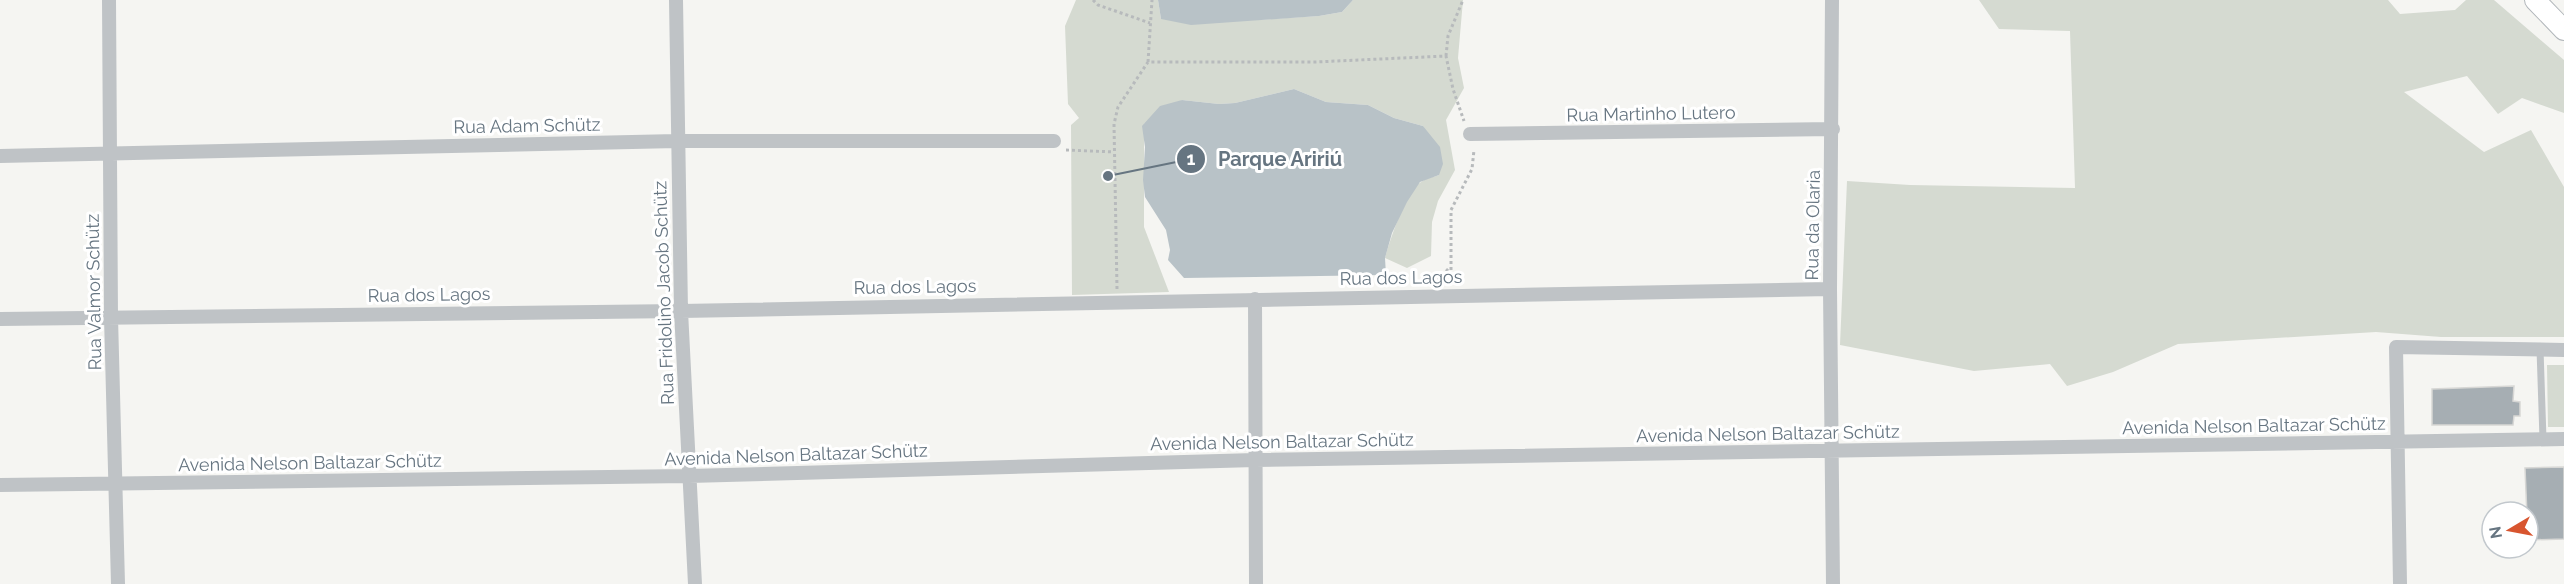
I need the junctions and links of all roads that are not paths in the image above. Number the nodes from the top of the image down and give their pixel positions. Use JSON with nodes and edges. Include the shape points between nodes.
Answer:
{"nodes":[{"id":1,"x":109,"y":0,"type":"edge"},
{"id":2,"x":676,"y":0,"type":"edge"},
{"id":3,"x":1832,"y":0,"type":"edge"},
{"id":4,"x":2535,"y":0,"type":"edge"},
{"id":5,"x":2564,"y":30,"type":"edge"},
{"id":6,"x":1833,"y":129,"type":"junction"},
{"id":7,"x":1470,"y":134,"type":"road end"},
{"id":8,"x":677,"y":141,"type":"junction"},
{"id":9,"x":1054,"y":141,"type":"road end"},
{"id":10,"x":110,"y":154,"type":"junction"},
{"id":11,"x":0,"y":156,"type":"edge"},
{"id":12,"x":1830,"y":289,"type":"junction"},
{"id":13,"x":1255,"y":299,"type":"junction"},
{"id":14,"x":681,"y":311,"type":"junction"},
{"id":15,"x":111,"y":317,"type":"junction"},
{"id":16,"x":0,"y":319,"type":"edge"},
{"id":17,"x":2540,"y":349,"type":"junction"},
{"id":18,"x":2564,"y":350,"type":"edge"},
{"id":19,"x":2543,"y":439,"type":"junction"},
{"id":20,"x":2564,"y":439,"type":"edge"},
{"id":21,"x":2398,"y":442,"type":"junction"},
{"id":22,"x":1832,"y":451,"type":"junction"},
{"id":23,"x":1255,"y":460,"type":"junction"},
{"id":24,"x":689,"y":476,"type":"junction"},
{"id":25,"x":116,"y":484,"type":"junction"},
{"id":26,"x":0,"y":485,"type":"edge"},
{"id":27,"x":118,"y":584,"type":"edge"},
{"id":28,"x":695,"y":584,"type":"edge"},
{"id":29,"x":1256,"y":584,"type":"edge"},
{"id":30,"x":1833,"y":584,"type":"edge"},
{"id":31,"x":2400,"y":584,"type":"edge"}],
"edges":[{"from":1,"to":10,"type":"street","name":"Rua Valmor Schütz"},
{"from":2,"to":8,"type":"street","name":"Rua Fridolino Jacob Schütz"},
{"from":3,"to":6,"type":"street","name":"Rua da Olaria"},
{"from":4,"to":5,"type":"main road"},
{"from":6,"to":7,"type":"street","name":"Rua Martinho Lutero"},
{"from":6,"to":12,"type":"street","name":"Rua da Olaria"},
{"from":8,"to":9,"type":"street","name":"Rua Adam Schütz"},
{"from":8,"to":10,"type":"street","name":"Rua Adam Schütz"},
{"from":8,"to":14,"type":"street","name":"Rua Fridolino Jacob Schütz"},
{"from":10,"to":11,"type":"street","name":"Rua Adam Schütz"},
{"from":10,"to":15,"type":"street","name":"Rua Valmor Schütz"},
{"from":12,"to":13,"type":"street","name":"Rua dos Lagos"},
{"from":12,"to":22,"type":"street","name":"Rua da Olaria"},
{"from":13,"to":14,"type":"street","name":"Rua dos Lagos"},
{"from":13,"to":23,"type":"street"},
{"from":14,"to":15,"type":"street","name":"Rua dos Lagos"},
{"from":14,"to":24,"type":"street","name":"Rua Fridolino Jacob Schütz"},
{"from":15,"to":16,"type":"street","name":"Rua dos Lagos"},
{"from":15,"to":25,"type":"street","name":"Rua Valmor Schütz"},
{"from":17,"to":18,"type":"street"},
{"from":17,"to":19,"type":"lane"},
{"from":17,"to":21,"type":"street","via":[[2396,347]]},
{"from":19,"to":20,"type":"street","name":"Avenida Nelson Baltazar Schütz"},
{"from":19,"to":21,"type":"street","name":"Avenida Nelson Baltazar Schütz"},
{"from":21,"to":22,"type":"street","name":"Avenida Nelson Baltazar Schütz"},
{"from":21,"to":31,"type":"street"},
{"from":22,"to":23,"type":"street","name":"Avenida Nelson Baltazar Schütz"},
{"from":22,"to":30,"type":"street","name":"Rua da Olaria"},
{"from":23,"to":24,"type":"street","name":"Avenida Nelson Baltazar Schütz"},
{"from":23,"to":29,"type":"street"},
{"from":24,"to":25,"type":"street","name":"Avenida Nelson Baltazar Schütz"},
{"from":24,"to":28,"type":"street","name":"Rua Fridolino Jacob Schütz"},
{"from":25,"to":26,"type":"street","name":"Avenida Nelson Baltazar Schütz"},
{"from":25,"to":27,"type":"street","name":"Rua Valmor Schütz"}]}
